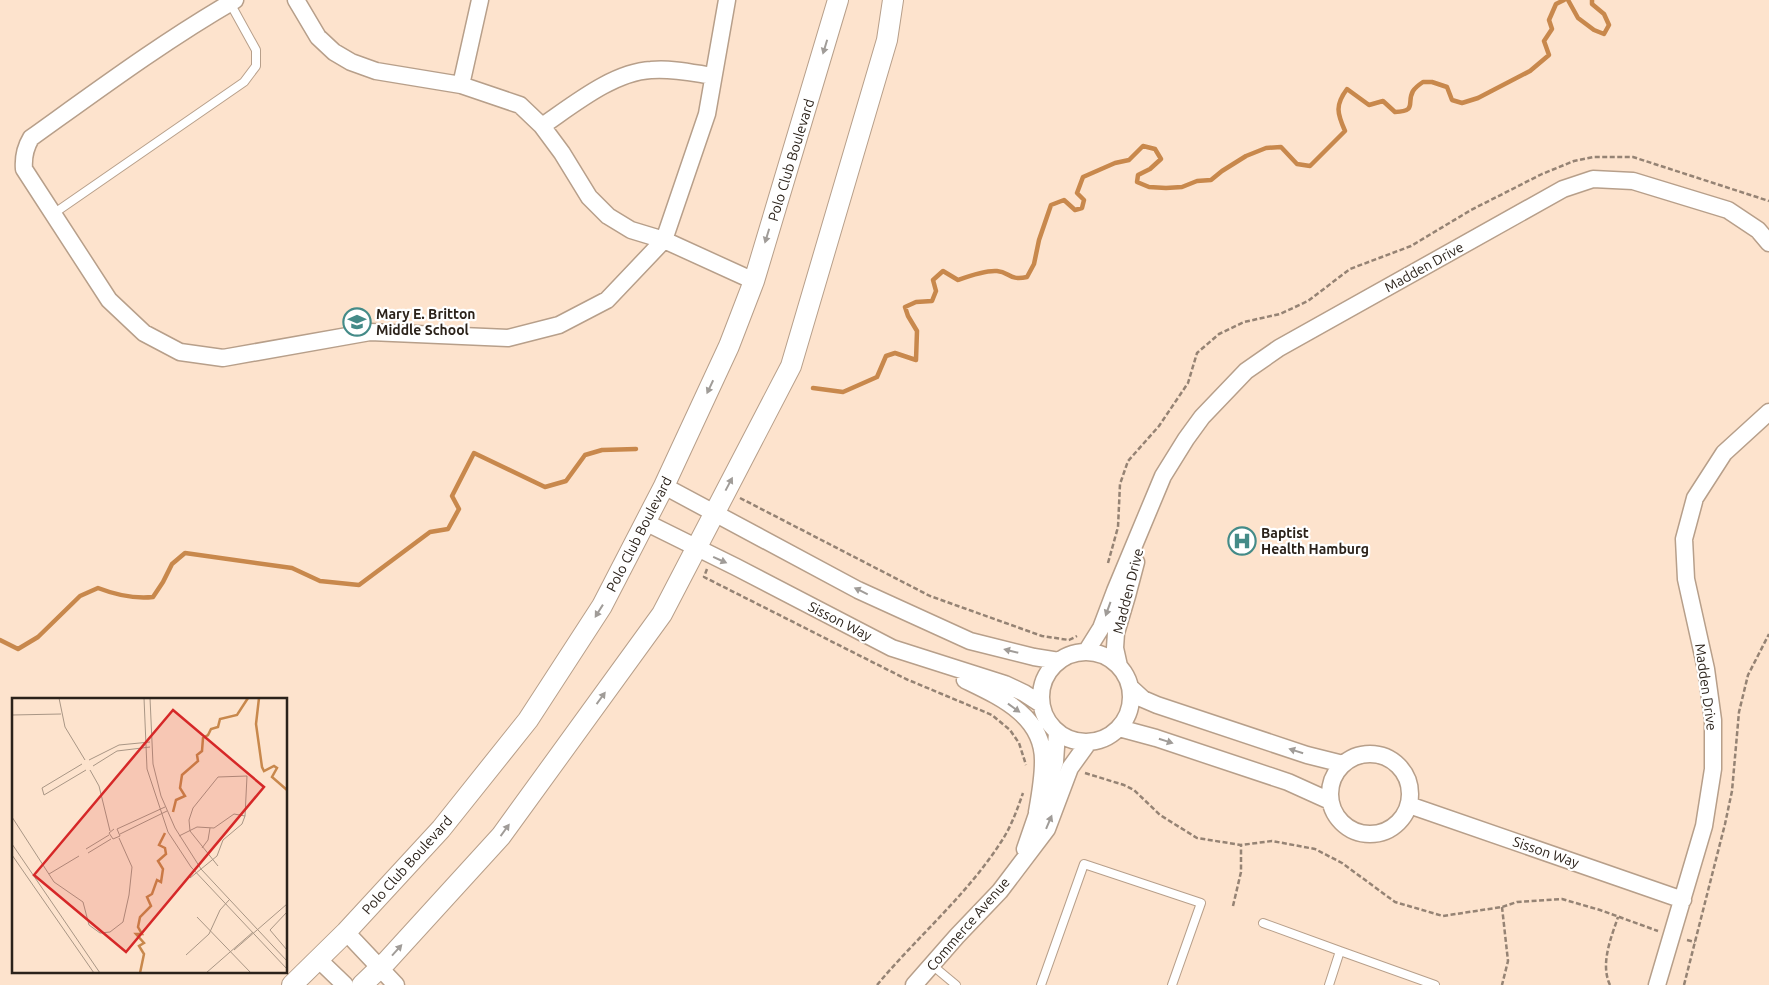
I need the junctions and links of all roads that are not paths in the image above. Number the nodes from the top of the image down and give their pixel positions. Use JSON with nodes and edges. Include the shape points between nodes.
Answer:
{"nodes":[{"id":1,"x":296,"y":0,"type":"edge"},
{"id":2,"x":480,"y":0,"type":"edge"},
{"id":3,"x":727,"y":0,"type":"edge"},
{"id":4,"x":838,"y":0,"type":"edge"},
{"id":5,"x":893,"y":0,"type":"edge"},
{"id":6,"x":233,"y":1,"type":"edge"},
{"id":7,"x":713,"y":76,"type":"junction"},
{"id":8,"x":461,"y":85,"type":"junction"},
{"id":9,"x":542,"y":126,"type":"junction"},
{"id":10,"x":53,"y":214,"type":"junction"},
{"id":11,"x":664,"y":240,"type":"junction"},
{"id":12,"x":1769,"y":243,"type":"edge"},
{"id":13,"x":754,"y":281,"type":"junction"},
{"id":14,"x":1769,"y":412,"type":"edge"},
{"id":15,"x":664,"y":486,"type":"junction"},
{"id":16,"x":714,"y":513,"type":"junction"},
{"id":17,"x":1147,"y":516,"type":"junction"},
{"id":18,"x":645,"y":522,"type":"junction"},
{"id":19,"x":696,"y":548,"type":"junction"},
{"id":20,"x":892,"y":648,"type":"junction"},
{"id":21,"x":1086,"y":652,"type":"junction"},
{"id":22,"x":1059,"y":661,"type":"junction"},
{"id":23,"x":1119,"y":666,"type":"junction"},
{"id":24,"x":1131,"y":688,"type":"junction"},
{"id":25,"x":1041,"y":704,"type":"junction"},
{"id":26,"x":1120,"y":728,"type":"junction"},
{"id":27,"x":1056,"y":732,"type":"junction"},
{"id":28,"x":1088,"y":743,"type":"junction"},
{"id":29,"x":1343,"y":764,"type":"junction"},
{"id":30,"x":1330,"y":801,"type":"junction"},
{"id":31,"x":1409,"y":805,"type":"junction"},
{"id":32,"x":1037,"y":812,"type":"junction"},
{"id":33,"x":1021,"y":862,"type":"junction"},
{"id":34,"x":1682,"y":900,"type":"junction"},
{"id":35,"x":1263,"y":923,"type":"dead end"},
{"id":36,"x":346,"y":932,"type":"junction"},
{"id":37,"x":1340,"y":951,"type":"junction"},
{"id":38,"x":319,"y":960,"type":"junction"},
{"id":39,"x":932,"y":965,"type":"junction"},
{"id":40,"x":380,"y":968,"type":"junction"},
{"id":41,"x":292,"y":985,"type":"edge"},
{"id":42,"x":345,"y":985,"type":"edge"},
{"id":43,"x":362,"y":985,"type":"edge"},
{"id":44,"x":396,"y":985,"type":"edge"},
{"id":45,"x":914,"y":985,"type":"edge"},
{"id":46,"x":956,"y":985,"type":"edge"},
{"id":47,"x":1041,"y":985,"type":"edge"},
{"id":48,"x":1172,"y":985,"type":"edge"},
{"id":49,"x":1329,"y":985,"type":"edge"},
{"id":50,"x":1435,"y":985,"type":"edge"},
{"id":51,"x":1657,"y":985,"type":"edge"}],
"edges":[{"from":1,"to":8,"type":"street","via":[[318,37],[351,62],[376,71]]},
{"from":2,"to":8,"type":"street"},
{"from":3,"to":7,"type":"street"},
{"from":4,"to":13,"type":"street","name":"Polo Club Boulevard","one_way":true},
{"from":16,"to":5,"type":"street","one_way":true,"via":[[791,366],[887,40]]},
{"from":6,"to":10,"type":"lane","via":[[256,50],[256,66],[244,82]]},
{"from":6,"to":10,"type":"street","via":[[116,77],[31,138],[26,146],[24,169]]},
{"from":7,"to":9,"type":"street","via":[[672,70],[629,74],[587,96]]},
{"from":7,"to":11,"type":"street","via":[[707,114]]},
{"from":8,"to":9,"type":"street","via":[[520,105]]},
{"from":9,"to":11,"type":"street","via":[[589,197],[608,216],[631,230]]},
{"from":10,"to":11,"type":"street","via":[[109,300],[144,333],[180,352],[223,358],[370,332],[508,338],[559,325],[607,300]]},
{"from":11,"to":13,"type":"street"},
{"from":12,"to":17,"type":"street","name":"Madden Drive","via":[[1758,230],[1728,210],[1633,181],[1593,179],[1563,189],[1279,348],[1246,371],[1202,417],[1186,439],[1163,476]]},
{"from":13,"to":15,"type":"street","name":"Polo Club Boulevard","one_way":true,"via":[[729,346]]},
{"from":14,"to":34,"type":"street","name":"Madden Drive","via":[[1724,453],[1696,498],[1684,539],[1686,579],[1706,669],[1713,720],[1713,769],[1704,826]]},
{"from":15,"to":16,"type":"street"},
{"from":15,"to":18,"type":"street","name":"Polo Club Boulevard"},
{"from":16,"to":19,"type":"street"},
{"from":22,"to":16,"type":"street","one_way":true,"via":[[970,641],[858,590]]},
{"from":17,"to":21,"type":"street","name":"Madden Drive","one_way":true,"via":[[1102,628]]},
{"from":17,"to":23,"type":"street","name":"Madden Drive","via":[[1116,633]]},
{"from":18,"to":19,"type":"street","name":"Sisson Way"},
{"from":18,"to":36,"type":"street","name":"Polo Club Boulevard","one_way":true,"via":[[602,606],[528,720],[441,829]]},
{"from":19,"to":20,"type":"street","name":"Sisson Way","one_way":true},
{"from":40,"to":19,"type":"street","one_way":true,"via":[[501,836],[662,614]]},
{"from":20,"to":25,"type":"street","name":"Sisson Way","via":[[1005,684]]},
{"from":20,"to":32,"type":"street","one_way":true,"via":[[989,692],[1018,709],[1030,722],[1040,742],[1043,760]]},
{"from":21,"to":22,"type":"street","via":[[1072,654]]},
{"from":21,"to":23,"type":"street","via":[[1098,653]]},
{"from":22,"to":25,"type":"street","via":[[1044,680]]},
{"from":23,"to":24,"type":"street"},
{"from":24,"to":26,"type":"street","via":[[1130,709]]},
{"from":29,"to":24,"type":"street","one_way":true,"via":[[1157,705],[1143,699]]},
{"from":25,"to":27,"type":"street"},
{"from":26,"to":28,"type":"street","via":[[1100,741]]},
{"from":26,"to":30,"type":"street","one_way":true,"via":[[1288,782]]},
{"from":27,"to":28,"type":"street","via":[[1077,742]]},
{"from":27,"to":32,"type":"street","name":"Commerce Avenue","via":[[1055,762]]},
{"from":33,"to":28,"type":"street","name":"Commerce Avenue","one_way":true,"via":[[1046,829],[1070,768]]},
{"from":29,"to":30,"type":"street","via":[[1334,774]]},
{"from":29,"to":31,"type":"street","via":[[1366,753],[1391,759],[1408,779]]},
{"from":30,"to":31,"type":"street","via":[[1334,814],[1343,824],[1368,835],[1394,827],[1404,817]]},
{"from":31,"to":34,"type":"street","name":"Sisson Way"},
{"from":32,"to":33,"type":"street","name":"Commerce Avenue"},
{"from":33,"to":39,"type":"street","name":"Commerce Avenue","via":[[1000,891]]},
{"from":34,"to":51,"type":"street","name":"Madden Drive"},
{"from":35,"to":37,"type":"lane"},
{"from":36,"to":38,"type":"street","name":"Polo Club Boulevard"},
{"from":36,"to":40,"type":"street"},
{"from":37,"to":49,"type":"lane"},
{"from":37,"to":50,"type":"lane"},
{"from":38,"to":41,"type":"street","name":"Polo Club Boulevard"},
{"from":38,"to":42,"type":"street"},
{"from":39,"to":45,"type":"street","name":"Commerce Avenue"},
{"from":39,"to":46,"type":"lane"},
{"from":40,"to":43,"type":"street"},
{"from":40,"to":44,"type":"street"},
{"from":47,"to":48,"type":"lane","via":[[1084,864],[1201,903]]}]}
